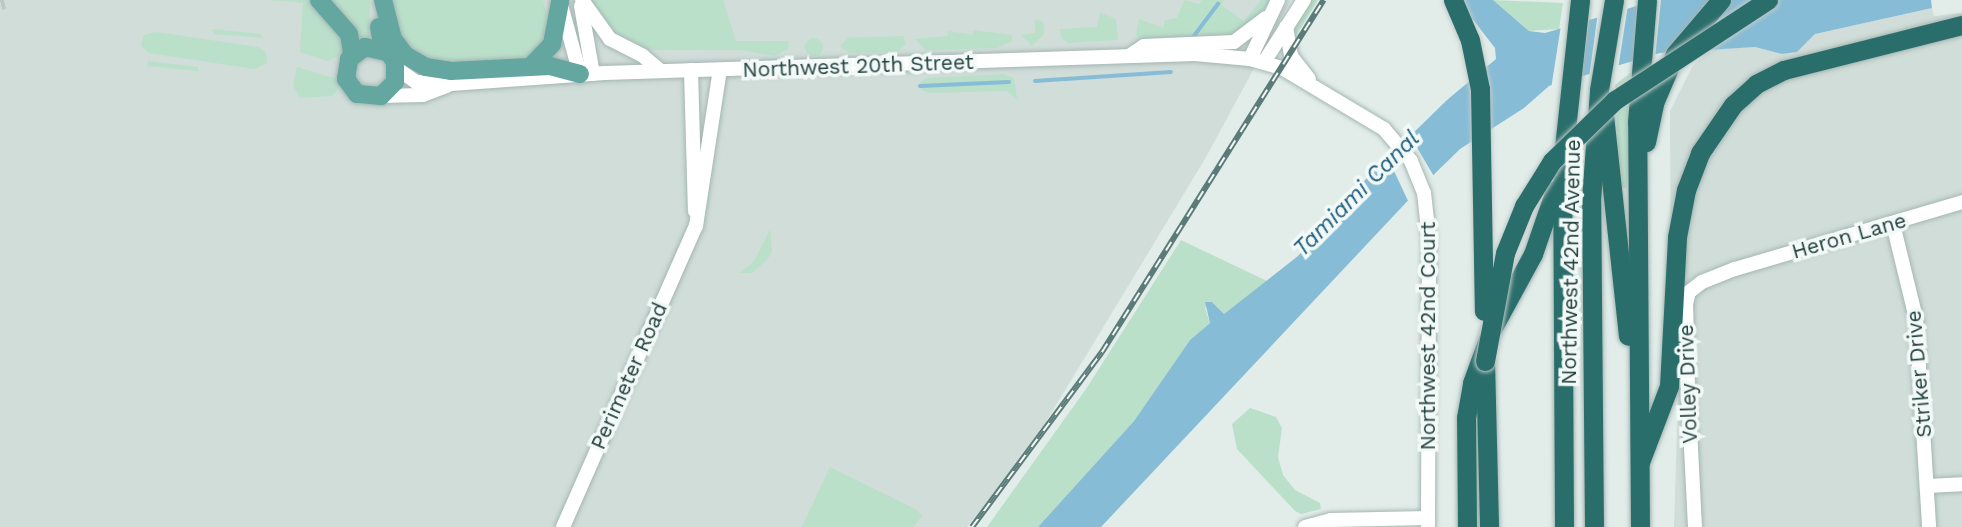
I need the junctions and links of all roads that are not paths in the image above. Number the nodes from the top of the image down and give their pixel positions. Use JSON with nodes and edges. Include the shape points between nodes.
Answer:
{"nodes":[{"id":1,"x":319,"y":0,"type":"edge"},
{"id":2,"x":581,"y":0,"type":"edge"},
{"id":3,"x":1278,"y":0,"type":"edge"},
{"id":4,"x":1304,"y":0,"type":"edge"},
{"id":5,"x":1453,"y":0,"type":"edge"},
{"id":6,"x":1647,"y":0,"type":"edge"},
{"id":7,"x":1721,"y":0,"type":"edge"},
{"id":8,"x":1768,"y":0,"type":"edge"},
{"id":9,"x":560,"y":1,"type":"edge"},
{"id":10,"x":1614,"y":1,"type":"edge"},
{"id":11,"x":383,"y":3,"type":"edge"},
{"id":12,"x":1579,"y":6,"type":"edge"},
{"id":13,"x":1266,"y":19,"type":"junction"},
{"id":14,"x":1962,"y":25,"type":"edge"},
{"id":15,"x":1286,"y":27,"type":"junction"},
{"id":16,"x":386,"y":52,"type":"junction"},
{"id":17,"x":352,"y":54,"type":"junction"},
{"id":18,"x":1129,"y":57,"type":"junction"},
{"id":19,"x":1257,"y":60,"type":"junction"},
{"id":20,"x":530,"y":67,"type":"junction"},
{"id":21,"x":396,"y":68,"type":"junction"},
{"id":22,"x":691,"y":70,"type":"junction"},
{"id":23,"x":720,"y":70,"type":"junction"},
{"id":24,"x":661,"y":71,"type":"junction"},
{"id":25,"x":586,"y":74,"type":"junction"},
{"id":26,"x":1312,"y":83,"type":"junction"},
{"id":27,"x":451,"y":84,"type":"junction"},
{"id":28,"x":1599,"y":90,"type":"junction"},
{"id":29,"x":381,"y":96,"type":"junction"},
{"id":30,"x":1562,"y":166,"type":"junction"},
{"id":31,"x":1639,"y":180,"type":"junction"},
{"id":32,"x":1962,"y":202,"type":"edge"},
{"id":33,"x":1893,"y":224,"type":"junction"},
{"id":34,"x":696,"y":226,"type":"junction"},
{"id":35,"x":1735,"y":269,"type":"joint"},
{"id":36,"x":1485,"y":361,"type":"junction"},
{"id":37,"x":1639,"y":378,"type":"junction"},
{"id":38,"x":1640,"y":462,"type":"junction"},
{"id":39,"x":1962,"y":484,"type":"edge"},
{"id":40,"x":1927,"y":486,"type":"junction"},
{"id":41,"x":1428,"y":522,"type":"edge"},
{"id":42,"x":563,"y":527,"type":"edge"},
{"id":43,"x":1305,"y":527,"type":"edge"},
{"id":44,"x":1467,"y":527,"type":"edge"},
{"id":45,"x":1489,"y":527,"type":"edge"},
{"id":46,"x":1564,"y":527,"type":"edge"},
{"id":47,"x":1594,"y":527,"type":"edge"},
{"id":48,"x":1640,"y":527,"type":"edge"},
{"id":49,"x":1695,"y":527,"type":"edge"},
{"id":50,"x":1929,"y":527,"type":"edge"}],
"edges":[{"from":1,"to":17,"type":"main road","via":[[349,34]]},
{"from":2,"to":24,"type":"street","via":[[610,39],[643,55]]},
{"from":2,"to":25,"type":"street"},
{"from":3,"to":13,"type":"street"},
{"from":4,"to":15,"type":"street"},
{"from":5,"to":36,"type":"highway","bridge":true,"via":[[1473,50],[1480,89]]},
{"from":6,"to":31,"type":"highway"},
{"from":7,"to":31,"type":"highway","via":[[1675,54],[1654,103]]},
{"from":8,"to":36,"type":"highway","bridge":true,"via":[[1609,105],[1552,161],[1524,206],[1505,253]]},
{"from":9,"to":20,"type":"main road","via":[[552,44]]},
{"from":9,"to":25,"type":"street"},
{"from":10,"to":28,"type":"highway","name":"Northwest 42nd Avenue"},
{"from":11,"to":16,"type":"main road","via":[[378,30]]},
{"from":11,"to":20,"type":"main road","via":[[393,39],[419,64],[442,71]]},
{"from":12,"to":30,"type":"highway","name":"Northwest 42nd Avenue"},
{"from":13,"to":18,"type":"street","via":[[1234,42],[1144,46]]},
{"from":13,"to":19,"type":"street"},
{"from":14,"to":38,"type":"highway","via":[[1784,70],[1756,84],[1733,105],[1700,153],[1686,190],[1677,237],[1669,386]]},
{"from":15,"to":19,"type":"street"},
{"from":15,"to":26,"type":"street","via":[[1290,55]]},
{"from":16,"to":17,"type":"main road","via":[[365,47]]},
{"from":16,"to":21,"type":"main road"},
{"from":17,"to":29,"type":"main road","via":[[345,71],[348,85],[363,96]]},
{"from":18,"to":19,"type":"street","name":"Northwest 20th Street","via":[[1195,54]]},
{"from":18,"to":23,"type":"street","name":"Northwest 20th Street"},
{"from":19,"to":26,"type":"street","name":"Northwest 42nd Court"},
{"from":20,"to":25,"type":"main road"},
{"from":21,"to":27,"type":"street","name":"Northwest 20th Street","via":[[416,82]]},
{"from":21,"to":29,"type":"main road","via":[[395,82]]},
{"from":22,"to":23,"type":"street","name":"Northwest 20th Street"},
{"from":22,"to":24,"type":"street","name":"Northwest 20th Street"},
{"from":22,"to":34,"type":"street","name":"Perimeter Road"},
{"from":23,"to":34,"type":"street","name":"Perimeter Road"},
{"from":24,"to":25,"type":"street","name":"Northwest 20th Street"},
{"from":25,"to":27,"type":"street","name":"Northwest 20th Street"},
{"from":26,"to":41,"type":"street","name":"Northwest 42nd Court","via":[[1374,121],[1399,144],[1424,193],[1429,237]]},
{"from":27,"to":29,"type":"street","name":"Northwest 20th Street","via":[[423,95]]},
{"from":28,"to":37,"type":"highway","via":[[1612,156],[1626,328]]},
{"from":28,"to":47,"type":"highway","name":"Northwest 42nd Avenue","via":[[1591,200]]},
{"from":30,"to":44,"type":"highway","via":[[1536,246],[1490,331],[1472,383],[1466,418]]},
{"from":30,"to":46,"type":"highway","name":"Northwest 42nd Avenue"},
{"from":31,"to":37,"type":"highway"},
{"from":32,"to":33,"type":"street","name":"Heron Lane"},
{"from":33,"to":35,"type":"street","name":"Heron Lane"},
{"from":33,"to":40,"type":"street","name":"Striker Drive","via":[[1916,318]]},
{"from":34,"to":42,"type":"street","name":"Perimeter Road"},
{"from":35,"to":49,"type":"street","name":"Volley Drive","via":[[1702,282],[1689,292],[1686,304]]},
{"from":36,"to":45,"type":"highway"},
{"from":37,"to":38,"type":"highway"},
{"from":38,"to":48,"type":"highway"},
{"from":39,"to":40,"type":"street"},
{"from":40,"to":50,"type":"street","name":"Striker Drive"},
{"from":41,"to":43,"type":"street","via":[[1331,520]]}]}
